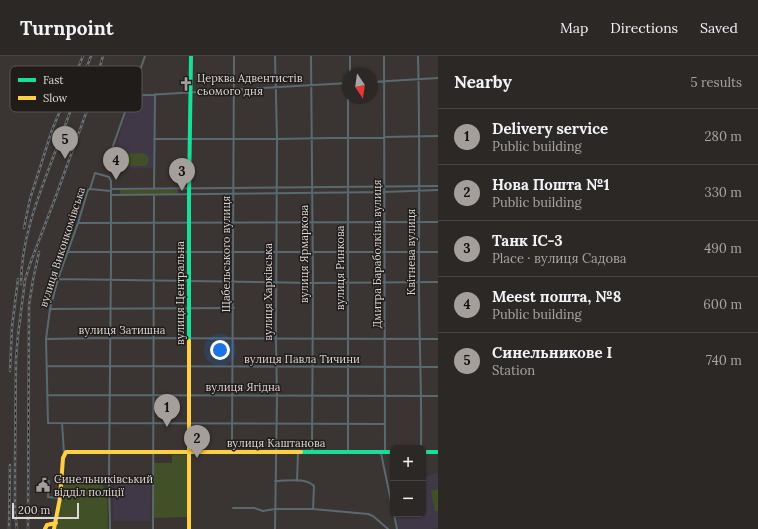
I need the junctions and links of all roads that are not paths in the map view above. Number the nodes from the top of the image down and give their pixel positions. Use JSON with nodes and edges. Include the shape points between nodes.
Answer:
{"nodes":[{"id":1,"x":145,"y":56,"type":"edge"},
{"id":2,"x":191,"y":56,"type":"edge"},
{"id":3,"x":234,"y":56,"type":"edge"},
{"id":4,"x":275,"y":56,"type":"edge"},
{"id":5,"x":311,"y":56,"type":"edge"},
{"id":6,"x":350,"y":56,"type":"edge"},
{"id":7,"x":384,"y":56,"type":"edge"},
{"id":8,"x":418,"y":56,"type":"edge"},
{"id":9,"x":141,"y":66,"type":"edge"},
{"id":10,"x":350,"y":68,"type":"edge"},
{"id":11,"x":438,"y":78,"type":"edge"},
{"id":12,"x":418,"y":79,"type":"junction"},
{"id":13,"x":384,"y":81,"type":"junction"},
{"id":14,"x":378,"y":82,"type":"edge"},
{"id":15,"x":342,"y":83,"type":"edge"},
{"id":16,"x":312,"y":85,"type":"junction"},
{"id":17,"x":276,"y":87,"type":"junction"},
{"id":18,"x":234,"y":89,"type":"junction"},
{"id":19,"x":191,"y":91,"type":"junction"},
{"id":20,"x":155,"y":94,"type":"junction"},
{"id":21,"x":142,"y":95,"type":"edge"},
{"id":22,"x":348,"y":104,"type":"edge"},
{"id":23,"x":125,"y":112,"type":"edge"},
{"id":24,"x":418,"y":136,"type":"junction"},
{"id":25,"x":438,"y":136,"type":"edge"},
{"id":26,"x":384,"y":137,"type":"junction"},
{"id":27,"x":312,"y":138,"type":"junction"},
{"id":28,"x":348,"y":138,"type":"junction"},
{"id":29,"x":154,"y":139,"type":"junction"},
{"id":30,"x":189,"y":139,"type":"junction"},
{"id":31,"x":277,"y":139,"type":"junction"},
{"id":32,"x":234,"y":140,"type":"junction"},
{"id":33,"x":113,"y":146,"type":"dead end"},
{"id":34,"x":438,"y":186,"type":"edge"},
{"id":35,"x":384,"y":187,"type":"junction"},
{"id":36,"x":420,"y":187,"type":"junction"},
{"id":37,"x":234,"y":188,"type":"junction"},
{"id":38,"x":276,"y":188,"type":"junction"},
{"id":39,"x":312,"y":188,"type":"junction"},
{"id":40,"x":349,"y":188,"type":"junction"},
{"id":41,"x":90,"y":189,"type":"junction"},
{"id":42,"x":154,"y":189,"type":"junction"},
{"id":43,"x":190,"y":189,"type":"junction"},
{"id":44,"x":111,"y":190,"type":"junction"},
{"id":45,"x":438,"y":190,"type":"edge"},
{"id":46,"x":420,"y":191,"type":"junction"},
{"id":47,"x":384,"y":192,"type":"junction"},
{"id":48,"x":312,"y":193,"type":"junction"},
{"id":49,"x":349,"y":193,"type":"junction"},
{"id":50,"x":234,"y":194,"type":"junction"},
{"id":51,"x":276,"y":194,"type":"junction"},
{"id":52,"x":111,"y":195,"type":"junction"},
{"id":53,"x":154,"y":195,"type":"junction"},
{"id":54,"x":189,"y":195,"type":"junction"},
{"id":55,"x":276,"y":222,"type":"junction"},
{"id":56,"x":312,"y":222,"type":"junction"},
{"id":57,"x":348,"y":222,"type":"junction"},
{"id":58,"x":384,"y":222,"type":"junction"},
{"id":59,"x":420,"y":222,"type":"junction"},
{"id":60,"x":438,"y":222,"type":"edge"},
{"id":61,"x":78,"y":223,"type":"junction"},
{"id":62,"x":110,"y":223,"type":"junction"},
{"id":63,"x":154,"y":223,"type":"junction"},
{"id":64,"x":189,"y":223,"type":"junction"},
{"id":65,"x":233,"y":223,"type":"junction"},
{"id":66,"x":67,"y":252,"type":"junction"},
{"id":67,"x":111,"y":252,"type":"junction"},
{"id":68,"x":154,"y":252,"type":"junction"},
{"id":69,"x":189,"y":252,"type":"junction"},
{"id":70,"x":233,"y":252,"type":"junction"},
{"id":71,"x":276,"y":252,"type":"junction"},
{"id":72,"x":313,"y":252,"type":"junction"},
{"id":73,"x":348,"y":252,"type":"junction"},
{"id":74,"x":384,"y":252,"type":"junction"},
{"id":75,"x":420,"y":252,"type":"junction"},
{"id":76,"x":438,"y":252,"type":"edge"},
{"id":77,"x":58,"y":279,"type":"junction"},
{"id":78,"x":111,"y":280,"type":"junction"},
{"id":79,"x":154,"y":281,"type":"junction"},
{"id":80,"x":189,"y":281,"type":"junction"},
{"id":81,"x":233,"y":281,"type":"junction"},
{"id":82,"x":276,"y":282,"type":"junction"},
{"id":83,"x":348,"y":282,"type":"junction"},
{"id":84,"x":385,"y":282,"type":"junction"},
{"id":85,"x":438,"y":282,"type":"edge"},
{"id":86,"x":313,"y":283,"type":"junction"},
{"id":87,"x":419,"y":283,"type":"junction"},
{"id":88,"x":189,"y":308,"type":"junction"},
{"id":89,"x":234,"y":308,"type":"junction"},
{"id":90,"x":50,"y":309,"type":"junction"},
{"id":91,"x":153,"y":309,"type":"junction"},
{"id":92,"x":111,"y":310,"type":"junction"},
{"id":93,"x":110,"y":338,"type":"junction"},
{"id":94,"x":46,"y":339,"type":"junction"},
{"id":95,"x":153,"y":339,"type":"junction"},
{"id":96,"x":189,"y":339,"type":"junction"},
{"id":97,"x":233,"y":339,"type":"junction"},
{"id":98,"x":276,"y":339,"type":"junction"},
{"id":99,"x":311,"y":339,"type":"junction"},
{"id":100,"x":348,"y":339,"type":"junction"},
{"id":101,"x":385,"y":339,"type":"junction"},
{"id":102,"x":420,"y":339,"type":"junction"},
{"id":103,"x":438,"y":339,"type":"edge"},
{"id":104,"x":46,"y":366,"type":"junction"},
{"id":105,"x":111,"y":367,"type":"junction"},
{"id":106,"x":153,"y":367,"type":"junction"},
{"id":107,"x":189,"y":367,"type":"junction"},
{"id":108,"x":233,"y":367,"type":"junction"},
{"id":109,"x":276,"y":367,"type":"junction"},
{"id":110,"x":311,"y":367,"type":"junction"},
{"id":111,"x":348,"y":367,"type":"junction"},
{"id":112,"x":384,"y":367,"type":"junction"},
{"id":113,"x":420,"y":367,"type":"junction"},
{"id":114,"x":438,"y":367,"type":"edge"},
{"id":115,"x":47,"y":395,"type":"junction"},
{"id":116,"x":110,"y":395,"type":"junction"},
{"id":117,"x":153,"y":395,"type":"junction"},
{"id":118,"x":189,"y":395,"type":"junction"},
{"id":119,"x":233,"y":395,"type":"junction"},
{"id":120,"x":384,"y":395,"type":"junction"},
{"id":121,"x":422,"y":395,"type":"junction"},
{"id":122,"x":277,"y":396,"type":"junction"},
{"id":123,"x":312,"y":396,"type":"junction"},
{"id":124,"x":348,"y":396,"type":"junction"},
{"id":125,"x":438,"y":396,"type":"edge"},
{"id":126,"x":62,"y":423,"type":"junction"},
{"id":127,"x":189,"y":423,"type":"junction"},
{"id":128,"x":277,"y":423,"type":"junction"},
{"id":129,"x":110,"y":424,"type":"junction"},
{"id":130,"x":153,"y":424,"type":"junction"},
{"id":131,"x":232,"y":424,"type":"junction"},
{"id":132,"x":312,"y":424,"type":"junction"},
{"id":133,"x":348,"y":424,"type":"junction"},
{"id":134,"x":384,"y":424,"type":"junction"},
{"id":135,"x":421,"y":445,"type":"edge"},
{"id":136,"x":110,"y":452,"type":"junction"},
{"id":137,"x":153,"y":452,"type":"junction"},
{"id":138,"x":232,"y":452,"type":"junction"},
{"id":139,"x":276,"y":452,"type":"junction"},
{"id":140,"x":390,"y":452,"type":"edge"},
{"id":141,"x":426,"y":452,"type":"edge"},
{"id":142,"x":438,"y":452,"type":"edge"},
{"id":143,"x":189,"y":453,"type":"junction"},
{"id":144,"x":298,"y":453,"type":"junction"},
{"id":145,"x":312,"y":453,"type":"junction"},
{"id":146,"x":348,"y":453,"type":"junction"},
{"id":147,"x":383,"y":453,"type":"junction"},
{"id":148,"x":64,"y":454,"type":"junction"},
{"id":149,"x":62,"y":477,"type":"junction"},
{"id":150,"x":110,"y":480,"type":"junction"},
{"id":151,"x":47,"y":481,"type":"dead end"},
{"id":152,"x":154,"y":481,"type":"junction"},
{"id":153,"x":276,"y":481,"type":"junction"},
{"id":154,"x":297,"y":481,"type":"junction"},
{"id":155,"x":390,"y":495,"type":"edge"},
{"id":156,"x":60,"y":498,"type":"junction"},
{"id":157,"x":233,"y":508,"type":"dead end"},
{"id":158,"x":275,"y":509,"type":"junction"},
{"id":159,"x":313,"y":509,"type":"junction"},
{"id":160,"x":394,"y":517,"type":"edge"},
{"id":161,"x":56,"y":523,"type":"junction"},
{"id":162,"x":45,"y":529,"type":"edge"},
{"id":163,"x":54,"y":529,"type":"edge"},
{"id":164,"x":110,"y":529,"type":"edge"},
{"id":165,"x":153,"y":529,"type":"edge"},
{"id":166,"x":189,"y":529,"type":"edge"},
{"id":167,"x":275,"y":529,"type":"edge"},
{"id":168,"x":388,"y":529,"type":"edge"},
{"id":169,"x":397,"y":529,"type":"edge"}],
"edges":[{"from":1,"to":9,"type":"street"},
{"from":2,"to":19,"type":"main road","name":"вулиця Центральна"},
{"from":3,"to":18,"type":"street","name":"Щабельського вулиця"},
{"from":4,"to":17,"type":"street","name":"вулиця Харківська"},
{"from":5,"to":16,"type":"street","name":"вулиця Ярмаркова"},
{"from":6,"to":10,"type":"street"},
{"from":7,"to":13,"type":"street","name":"Дмитра Бараболкіна вулиця"},
{"from":8,"to":12,"type":"street","name":"Квітнева вулиця"},
{"from":11,"to":12,"type":"street"},
{"from":12,"to":13,"type":"street"},
{"from":12,"to":24,"type":"street","name":"Квітнева вулиця"},
{"from":13,"to":14,"type":"street"},
{"from":13,"to":26,"type":"street","name":"Дмитра Бараболкіна вулиця"},
{"from":15,"to":16,"type":"street"},
{"from":16,"to":17,"type":"street"},
{"from":16,"to":27,"type":"street","name":"вулиця Ярмаркова"},
{"from":17,"to":18,"type":"street"},
{"from":17,"to":31,"type":"street","name":"вулиця Харківська"},
{"from":18,"to":19,"type":"street"},
{"from":18,"to":32,"type":"street","name":"Щабельського вулиця"},
{"from":19,"to":20,"type":"street"},
{"from":19,"to":30,"type":"main road","name":"вулиця Центральна"},
{"from":20,"to":21,"type":"street"},
{"from":20,"to":29,"type":"street"},
{"from":22,"to":28,"type":"street","name":"вулиця Ринкова"},
{"from":23,"to":33,"type":"street"},
{"from":24,"to":25,"type":"street"},
{"from":24,"to":26,"type":"street"},
{"from":24,"to":36,"type":"street","name":"Квітнева вулиця"},
{"from":26,"to":28,"type":"street"},
{"from":26,"to":35,"type":"street","name":"Дмитра Бараболкіна вулиця"},
{"from":27,"to":28,"type":"street"},
{"from":27,"to":31,"type":"street"},
{"from":27,"to":39,"type":"street","name":"вулиця Ярмаркова"},
{"from":28,"to":40,"type":"street","name":"вулиця Ринкова"},
{"from":29,"to":30,"type":"street"},
{"from":29,"to":42,"type":"street"},
{"from":30,"to":32,"type":"street"},
{"from":30,"to":43,"type":"main road","name":"вулиця Центральна"},
{"from":31,"to":32,"type":"street"},
{"from":31,"to":38,"type":"street","name":"вулиця Харківська"},
{"from":32,"to":37,"type":"street","name":"Щабельського вулиця"},
{"from":34,"to":36,"type":"street"},
{"from":35,"to":36,"type":"street"},
{"from":35,"to":40,"type":"street"},
{"from":35,"to":47,"type":"street","name":"Дмитра Бараболкіна вулиця"},
{"from":36,"to":46,"type":"street","name":"Квітнева вулиця"},
{"from":37,"to":38,"type":"street"},
{"from":37,"to":43,"type":"street"},
{"from":37,"to":50,"type":"street","name":"Щабельського вулиця"},
{"from":38,"to":39,"type":"street"},
{"from":38,"to":51,"type":"street","name":"вулиця Харківська"},
{"from":39,"to":40,"type":"street"},
{"from":39,"to":48,"type":"street","name":"вулиця Ярмаркова"},
{"from":40,"to":49,"type":"street","name":"вулиця Ринкова"},
{"from":41,"to":44,"type":"street"},
{"from":41,"to":44,"type":"street","name":"вулиця Виконкомівська","via":[[95,173],[109,177]]},
{"from":41,"to":61,"type":"street","name":"вулиця Виконкомівська"},
{"from":42,"to":43,"type":"street"},
{"from":42,"to":44,"type":"street"},
{"from":43,"to":54,"type":"main road","name":"вулиця Центральна"},
{"from":44,"to":52,"type":"street"},
{"from":45,"to":46,"type":"street"},
{"from":46,"to":47,"type":"street"},
{"from":46,"to":59,"type":"street","name":"Квітнева вулиця"},
{"from":47,"to":49,"type":"street"},
{"from":47,"to":58,"type":"street","name":"Дмитра Бараболкіна вулиця"},
{"from":48,"to":49,"type":"street"},
{"from":48,"to":51,"type":"street"},
{"from":48,"to":56,"type":"street","name":"вулиця Ярмаркова"},
{"from":49,"to":57,"type":"street","name":"вулиця Ринкова"},
{"from":50,"to":51,"type":"street"},
{"from":50,"to":54,"type":"street"},
{"from":50,"to":65,"type":"street","name":"Щабельського вулиця"},
{"from":51,"to":55,"type":"street","name":"вулиця Харківська"},
{"from":52,"to":53,"type":"street"},
{"from":52,"to":62,"type":"street"},
{"from":53,"to":54,"type":"street"},
{"from":53,"to":63,"type":"street"},
{"from":54,"to":64,"type":"main road","name":"вулиця Центральна"},
{"from":55,"to":56,"type":"street"},
{"from":55,"to":65,"type":"street"},
{"from":55,"to":71,"type":"street","name":"вулиця Харківська"},
{"from":56,"to":57,"type":"street"},
{"from":56,"to":72,"type":"street","name":"вулиця Ярмаркова"},
{"from":57,"to":58,"type":"street"},
{"from":57,"to":73,"type":"street","name":"вулиця Ринкова"},
{"from":58,"to":59,"type":"street"},
{"from":58,"to":74,"type":"street","name":"Дмитра Бараболкіна вулиця"},
{"from":59,"to":60,"type":"street"},
{"from":59,"to":75,"type":"street","name":"Квітнева вулиця"},
{"from":61,"to":62,"type":"street"},
{"from":61,"to":66,"type":"street","name":"вулиця Виконкомівська"},
{"from":62,"to":63,"type":"street"},
{"from":62,"to":67,"type":"street"},
{"from":63,"to":64,"type":"street"},
{"from":63,"to":68,"type":"street"},
{"from":64,"to":65,"type":"street"},
{"from":64,"to":69,"type":"main road","name":"вулиця Центральна"},
{"from":65,"to":70,"type":"street","name":"Щабельського вулиця"},
{"from":66,"to":67,"type":"street"},
{"from":66,"to":77,"type":"street","name":"вулиця Виконкомівська"},
{"from":67,"to":68,"type":"street"},
{"from":67,"to":78,"type":"street"},
{"from":68,"to":69,"type":"street"},
{"from":68,"to":79,"type":"street"},
{"from":69,"to":70,"type":"street"},
{"from":69,"to":80,"type":"main road","name":"вулиця Центральна"},
{"from":70,"to":71,"type":"street"},
{"from":70,"to":81,"type":"street","name":"Щабельського вулиця"},
{"from":71,"to":72,"type":"street"},
{"from":71,"to":82,"type":"street","name":"вулиця Харківська"},
{"from":72,"to":73,"type":"street"},
{"from":72,"to":86,"type":"street","name":"вулиця Ярмаркова"},
{"from":73,"to":74,"type":"street"},
{"from":73,"to":83,"type":"street","name":"вулиця Ринкова"},
{"from":74,"to":75,"type":"street"},
{"from":74,"to":84,"type":"street","name":"Дмитра Бараболкіна вулиця"},
{"from":75,"to":76,"type":"street"},
{"from":75,"to":87,"type":"street","name":"Квітнева вулиця"},
{"from":77,"to":78,"type":"street"},
{"from":77,"to":90,"type":"street","name":"вулиця Виконкомівська"},
{"from":78,"to":79,"type":"street"},
{"from":78,"to":92,"type":"street"},
{"from":79,"to":80,"type":"street"},
{"from":79,"to":91,"type":"street"},
{"from":80,"to":81,"type":"street"},
{"from":80,"to":88,"type":"main road","name":"вулиця Центральна"},
{"from":81,"to":82,"type":"street"},
{"from":81,"to":89,"type":"street","name":"Щабельського вулиця"},
{"from":82,"to":86,"type":"street"},
{"from":82,"to":98,"type":"street","name":"вулиця Харківська"},
{"from":83,"to":84,"type":"street"},
{"from":83,"to":86,"type":"street"},
{"from":83,"to":100,"type":"street","name":"вулиця Ринкова"},
{"from":84,"to":87,"type":"street"},
{"from":84,"to":101,"type":"street","name":"Дмитра Бараболкіна вулиця"},
{"from":85,"to":87,"type":"street"},
{"from":86,"to":99,"type":"street","name":"вулиця Ярмаркова"},
{"from":87,"to":102,"type":"street","name":"Квітнева вулиця"},
{"from":88,"to":89,"type":"street"},
{"from":88,"to":91,"type":"street"},
{"from":88,"to":96,"type":"main road","name":"вулиця Центральна"},
{"from":89,"to":97,"type":"street","name":"Щабельського вулиця"},
{"from":90,"to":92,"type":"street"},
{"from":90,"to":94,"type":"street","name":"вулиця Виконкомівська"},
{"from":91,"to":92,"type":"street"},
{"from":91,"to":95,"type":"street"},
{"from":92,"to":93,"type":"street"},
{"from":93,"to":94,"type":"street","name":"вулиця Затишна"},
{"from":93,"to":95,"type":"street","name":"вулиця Затишна"},
{"from":93,"to":105,"type":"street"},
{"from":94,"to":104,"type":"street","name":"вулиця Виконкомівська"},
{"from":95,"to":96,"type":"street","name":"вулиця Затишна"},
{"from":95,"to":106,"type":"street"},
{"from":96,"to":97,"type":"street","name":"вулиця Затишна"},
{"from":96,"to":107,"type":"main road","name":"вулиця Центральна"},
{"from":97,"to":98,"type":"street","name":"вулиця Затишна"},
{"from":97,"to":108,"type":"street","name":"Щабельського вулиця"},
{"from":98,"to":99,"type":"street","name":"вулиця Затишна"},
{"from":98,"to":109,"type":"street","name":"вулиця Харківська"},
{"from":99,"to":100,"type":"street","name":"вулиця Затишна"},
{"from":99,"to":110,"type":"street","name":"вулиця Ярмаркова"},
{"from":100,"to":101,"type":"street","name":"вулиця Затишна"},
{"from":100,"to":111,"type":"street","name":"вулиця Ринкова"},
{"from":101,"to":102,"type":"street","name":"вулиця Затишна"},
{"from":101,"to":112,"type":"street","name":"Дмитра Бараболкіна вулиця"},
{"from":102,"to":103,"type":"street","name":"вулиця Затишна"},
{"from":102,"to":113,"type":"street","name":"Квітнева вулиця"},
{"from":104,"to":105,"type":"street","name":"вулиця Павла Тичини"},
{"from":104,"to":115,"type":"street","name":"вулиця Виконкомівська"},
{"from":105,"to":106,"type":"street","name":"вулиця Павла Тичини"},
{"from":105,"to":116,"type":"street"},
{"from":106,"to":107,"type":"street","name":"вулиця Павла Тичини"},
{"from":106,"to":117,"type":"street"},
{"from":107,"to":108,"type":"street","name":"вулиця Павла Тичини"},
{"from":107,"to":118,"type":"main road","name":"вулиця Центральна"},
{"from":108,"to":109,"type":"street","name":"вулиця Павла Тичини"},
{"from":108,"to":119,"type":"street","name":"Щабельського вулиця"},
{"from":109,"to":110,"type":"street","name":"вулиця Павла Тичини"},
{"from":109,"to":122,"type":"street","name":"вулиця Харківська"},
{"from":110,"to":111,"type":"street","name":"вулиця Павла Тичини"},
{"from":110,"to":123,"type":"street","name":"вулиця Ярмаркова"},
{"from":111,"to":112,"type":"street","name":"вулиця Павла Тичини"},
{"from":111,"to":124,"type":"street","name":"вулиця Ринкова"},
{"from":112,"to":113,"type":"street","name":"вулиця Павла Тичини"},
{"from":112,"to":120,"type":"street","name":"Дмитра Бараболкіна вулиця"},
{"from":113,"to":114,"type":"street","name":"вулиця Павла Тичини"},
{"from":113,"to":121,"type":"street","name":"Квітнева вулиця"},
{"from":115,"to":116,"type":"street","name":"вулиця Ягідна"},
{"from":115,"to":126,"type":"street","name":"вулиця Виконкомівська","via":[[48,422]]},
{"from":116,"to":117,"type":"street","name":"вулиця Ягідна"},
{"from":116,"to":129,"type":"street"},
{"from":117,"to":118,"type":"street","name":"вулиця Ягідна"},
{"from":117,"to":130,"type":"street"},
{"from":118,"to":119,"type":"street","name":"вулиця Ягідна"},
{"from":118,"to":127,"type":"main road","name":"вулиця Центральна"},
{"from":119,"to":122,"type":"street","name":"вулиця Ягідна"},
{"from":119,"to":131,"type":"street","name":"Щабельського вулиця"},
{"from":120,"to":121,"type":"street","name":"вулиця Ягідна"},
{"from":120,"to":124,"type":"street","name":"вулиця Ягідна"},
{"from":120,"to":134,"type":"street","name":"Дмитра Бараболкіна вулиця"},
{"from":121,"to":125,"type":"street","name":"вулиця Ягідна"},
{"from":121,"to":135,"type":"street","name":"Квітнева вулиця"},
{"from":122,"to":123,"type":"street","name":"вулиця Ягідна"},
{"from":122,"to":128,"type":"street","name":"вулиця Харківська"},
{"from":123,"to":124,"type":"street","name":"вулиця Ягідна"},
{"from":123,"to":132,"type":"street","name":"вулиця Ярмаркова"},
{"from":124,"to":133,"type":"street","name":"вулиця Ринкова"},
{"from":126,"to":129,"type":"street"},
{"from":126,"to":148,"type":"street"},
{"from":127,"to":130,"type":"street"},
{"from":127,"to":131,"type":"street"},
{"from":127,"to":143,"type":"main road","name":"вулиця Центральна"},
{"from":128,"to":131,"type":"street"},
{"from":128,"to":132,"type":"street"},
{"from":128,"to":139,"type":"street","name":"вулиця Харківська"},
{"from":129,"to":130,"type":"street"},
{"from":129,"to":136,"type":"street"},
{"from":130,"to":137,"type":"street"},
{"from":131,"to":138,"type":"street","name":"Щабельського вулиця"},
{"from":132,"to":133,"type":"street"},
{"from":132,"to":145,"type":"street","name":"вулиця Ярмаркова"},
{"from":133,"to":134,"type":"street"},
{"from":133,"to":146,"type":"street","name":"вулиця Ринкова"},
{"from":134,"to":147,"type":"street","name":"Дмитра Бараболкіна вулиця"},
{"from":136,"to":137,"type":"main road","name":"вулиця Каштанова"},
{"from":136,"to":148,"type":"main road","name":"вулиця Каштанова"},
{"from":136,"to":150,"type":"street"},
{"from":137,"to":143,"type":"main road","name":"вулиця Каштанова"},
{"from":137,"to":152,"type":"street"},
{"from":138,"to":139,"type":"main road","name":"вулиця Каштанова"},
{"from":138,"to":143,"type":"main road","name":"вулиця Каштанова"},
{"from":139,"to":144,"type":"main road","name":"вулиця Каштанова"},
{"from":139,"to":153,"type":"street","name":"вулиця Харківська"},
{"from":140,"to":147,"type":"main road","name":"вулиця Каштанова"},
{"from":141,"to":142,"type":"main road"},
{"from":143,"to":166,"type":"main road","name":"вулиця Центральна"},
{"from":144,"to":145,"type":"main road","name":"вулиця Каштанова"},
{"from":144,"to":154,"type":"street"},
{"from":145,"to":146,"type":"main road","name":"вулиця Каштанова"},
{"from":146,"to":147,"type":"main road","name":"вулиця Каштанова"},
{"from":147,"to":155,"type":"street","name":"Дмитра Бараболкіна вулиця"},
{"from":148,"to":149,"type":"main road"},
{"from":149,"to":150,"type":"street"},
{"from":149,"to":156,"type":"main road"},
{"from":150,"to":152,"type":"street"},
{"from":150,"to":164,"type":"street"},
{"from":151,"to":156,"type":"street","via":[[48,497]]},
{"from":152,"to":165,"type":"street"},
{"from":153,"to":154,"type":"street"},
{"from":153,"to":158,"type":"street","name":"вулиця Харківська"},
{"from":154,"to":159,"type":"street","via":[[311,483],[314,486]]},
{"from":156,"to":161,"type":"main road"},
{"from":157,"to":158,"type":"street","via":[[254,508],[263,511]]},
{"from":158,"to":159,"type":"street"},
{"from":158,"to":167,"type":"street","name":"вулиця Харківська"},
{"from":159,"to":168,"type":"street","via":[[368,514]]},
{"from":160,"to":169,"type":"street","name":"Дмитра Бараболкіна вулиця"},
{"from":161,"to":162,"type":"main road","via":[[47,525]]},
{"from":161,"to":163,"type":"main road"}]}
